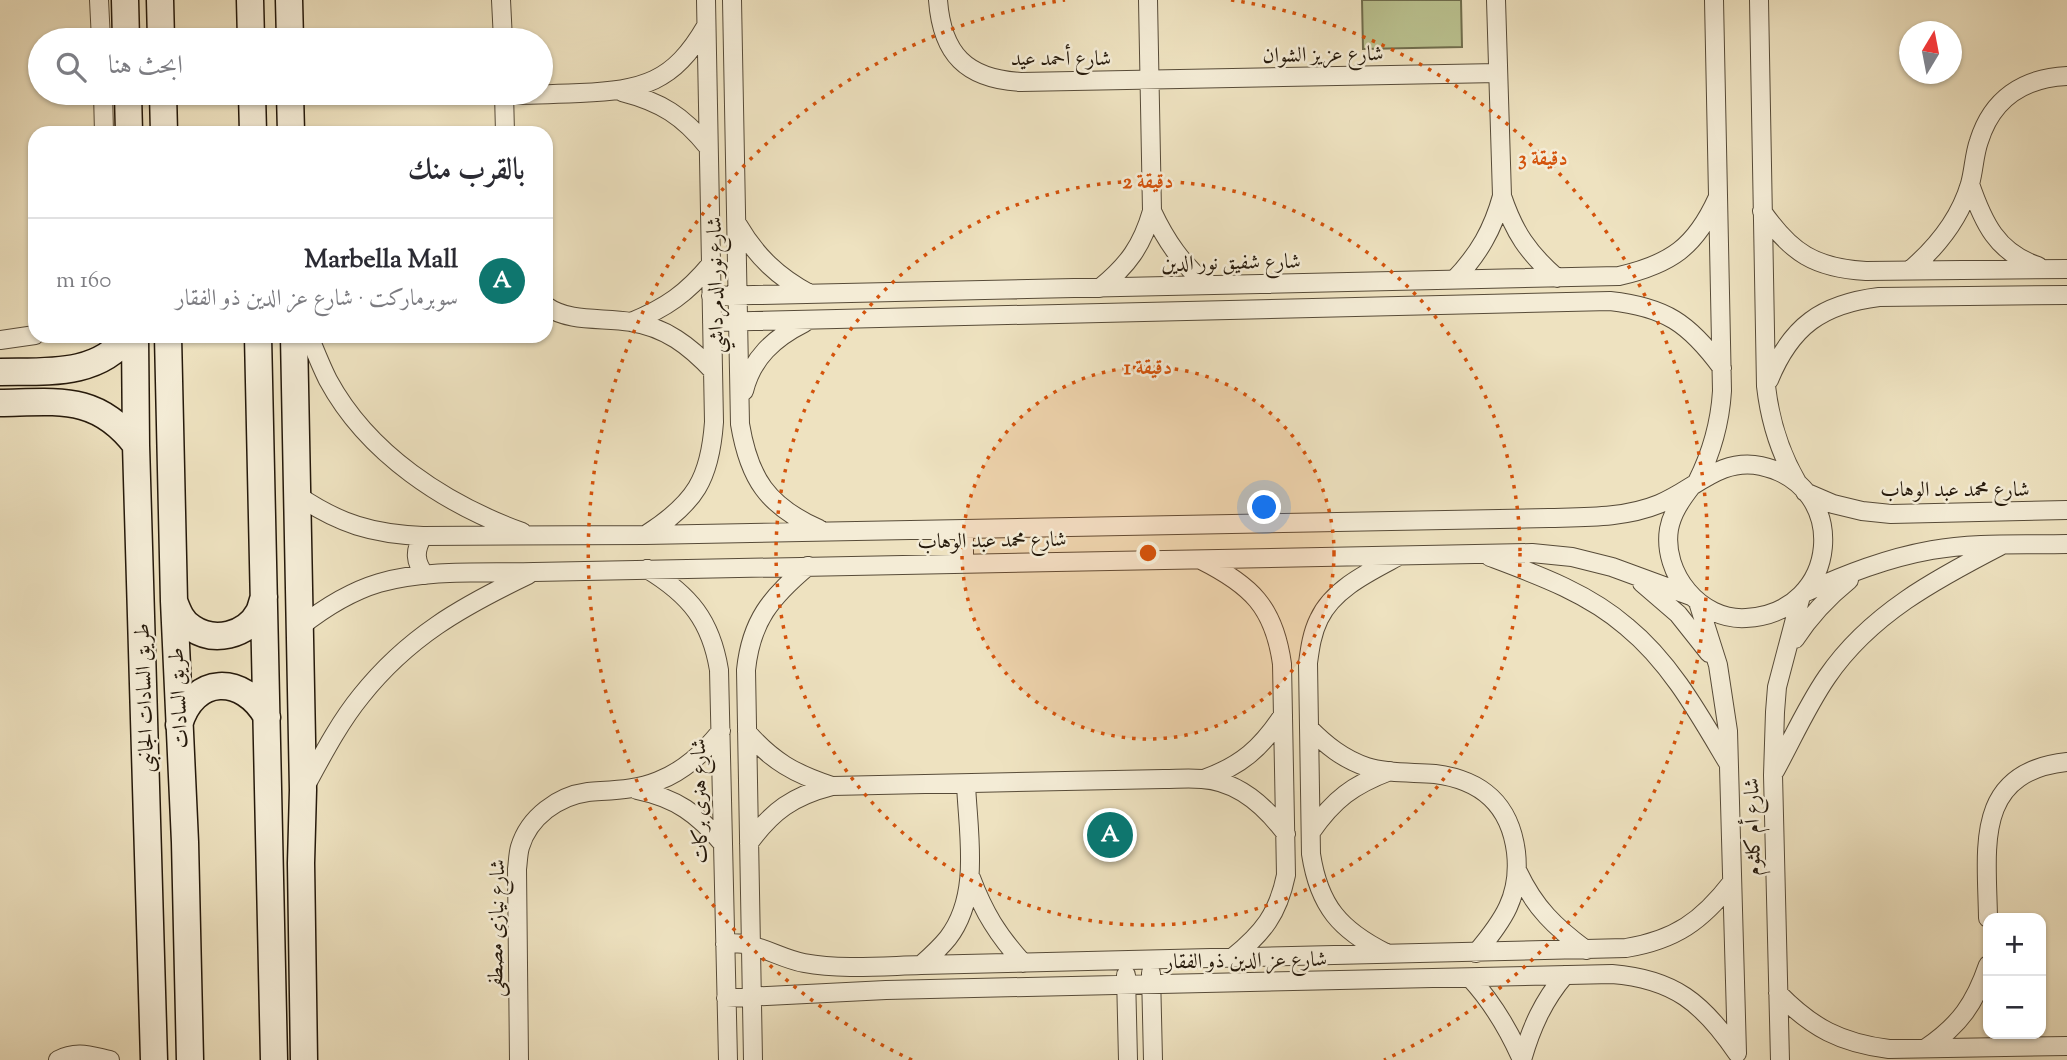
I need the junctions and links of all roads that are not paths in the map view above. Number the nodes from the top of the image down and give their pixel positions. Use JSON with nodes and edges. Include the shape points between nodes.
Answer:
{"nodes":[{"id":1,"x":99,"y":0,"type":"edge"},
{"id":2,"x":125,"y":0,"type":"edge"},
{"id":3,"x":160,"y":0,"type":"edge"},
{"id":4,"x":250,"y":0,"type":"edge"},
{"id":5,"x":289,"y":0,"type":"edge"},
{"id":6,"x":501,"y":0,"type":"edge"},
{"id":7,"x":706,"y":0,"type":"edge"},
{"id":8,"x":732,"y":0,"type":"edge"},
{"id":9,"x":938,"y":0,"type":"edge"},
{"id":10,"x":1148,"y":0,"type":"edge"},
{"id":11,"x":1496,"y":0,"type":"edge"},
{"id":12,"x":1714,"y":0,"type":"edge"},
{"id":13,"x":1759,"y":0,"type":"edge"},
{"id":14,"x":706,"y":26,"type":"junction"},
{"id":15,"x":100,"y":28,"type":"edge"},
{"id":16,"x":126,"y":28,"type":"edge"},
{"id":17,"x":161,"y":28,"type":"edge"},
{"id":18,"x":251,"y":28,"type":"edge"},
{"id":19,"x":290,"y":28,"type":"edge"},
{"id":20,"x":502,"y":28,"type":"edge"},
{"id":21,"x":1498,"y":73,"type":"junction"},
{"id":22,"x":2067,"y":76,"type":"edge"},
{"id":23,"x":1149,"y":80,"type":"junction"},
{"id":24,"x":619,"y":91,"type":"junction"},
{"id":25,"x":553,"y":93,"type":"edge"},
{"id":26,"x":103,"y":105,"type":"edge"},
{"id":27,"x":128,"y":105,"type":"edge"},
{"id":28,"x":163,"y":105,"type":"edge"},
{"id":29,"x":252,"y":105,"type":"edge"},
{"id":30,"x":290,"y":105,"type":"edge"},
{"id":31,"x":505,"y":105,"type":"edge"},
{"id":32,"x":104,"y":126,"type":"edge"},
{"id":33,"x":129,"y":126,"type":"edge"},
{"id":34,"x":164,"y":126,"type":"edge"},
{"id":35,"x":253,"y":126,"type":"edge"},
{"id":36,"x":291,"y":126,"type":"edge"},
{"id":37,"x":506,"y":126,"type":"edge"},
{"id":38,"x":708,"y":147,"type":"junction"},
{"id":39,"x":1970,"y":184,"type":"junction"},
{"id":40,"x":1502,"y":196,"type":"junction"},
{"id":41,"x":1717,"y":198,"type":"junction"},
{"id":42,"x":1152,"y":211,"type":"junction"},
{"id":43,"x":1762,"y":211,"type":"junction"},
{"id":44,"x":736,"y":222,"type":"junction"},
{"id":45,"x":711,"y":264,"type":"junction"},
{"id":46,"x":2048,"y":269,"type":"junction"},
{"id":47,"x":2067,"y":269,"type":"edge"},
{"id":48,"x":1909,"y":271,"type":"junction"},
{"id":49,"x":1557,"y":278,"type":"junction"},
{"id":50,"x":1454,"y":280,"type":"junction"},
{"id":51,"x":1267,"y":284,"type":"junction"},
{"id":52,"x":1207,"y":285,"type":"junction"},
{"id":53,"x":1100,"y":288,"type":"junction"},
{"id":54,"x":810,"y":294,"type":"junction"},
{"id":55,"x":738,"y":295,"type":"junction"},
{"id":56,"x":2067,"y":295,"type":"edge"},
{"id":57,"x":711,"y":296,"type":"junction"},
{"id":58,"x":553,"y":309,"type":"edge"},
{"id":59,"x":1268,"y":309,"type":"junction"},
{"id":60,"x":810,"y":320,"type":"junction"},
{"id":61,"x":738,"y":321,"type":"junction"},
{"id":62,"x":631,"y":322,"type":"junction"},
{"id":63,"x":712,"y":322,"type":"junction"},
{"id":64,"x":28,"y":336,"type":"edge"},
{"id":65,"x":0,"y":340,"type":"edge"},
{"id":66,"x":121,"y":343,"type":"edge"},
{"id":67,"x":135,"y":343,"type":"edge"},
{"id":68,"x":168,"y":343,"type":"edge"},
{"id":69,"x":258,"y":343,"type":"edge"},
{"id":70,"x":294,"y":343,"type":"edge"},
{"id":71,"x":312,"y":343,"type":"edge"},
{"id":72,"x":1722,"y":368,"type":"junction"},
{"id":73,"x":46,"y":371,"type":"junction"},
{"id":74,"x":713,"y":371,"type":"junction"},
{"id":75,"x":0,"y":372,"type":"edge"},
{"id":76,"x":1766,"y":386,"type":"junction"},
{"id":77,"x":47,"y":402,"type":"junction"},
{"id":78,"x":0,"y":403,"type":"edge"},
{"id":79,"x":740,"y":408,"type":"junction"},
{"id":80,"x":136,"y":445,"type":"junction"},
{"id":81,"x":1694,"y":485,"type":"junction"},
{"id":82,"x":1802,"y":488,"type":"junction"},
{"id":83,"x":297,"y":495,"type":"junction"},
{"id":84,"x":2067,"y":510,"type":"edge"},
{"id":85,"x":964,"y":529,"type":"junction"},
{"id":86,"x":825,"y":531,"type":"junction"},
{"id":87,"x":645,"y":535,"type":"junction"},
{"id":88,"x":423,"y":536,"type":"junction"},
{"id":89,"x":535,"y":536,"type":"junction"},
{"id":90,"x":2067,"y":544,"type":"edge"},
{"id":91,"x":2002,"y":545,"type":"junction"},
{"id":92,"x":1480,"y":553,"type":"junction"},
{"id":93,"x":1402,"y":554,"type":"junction"},
{"id":94,"x":1198,"y":558,"type":"junction"},
{"id":95,"x":964,"y":564,"type":"junction"},
{"id":96,"x":808,"y":566,"type":"junction"},
{"id":97,"x":1869,"y":566,"type":"junction"},
{"id":98,"x":647,"y":569,"type":"junction"},
{"id":99,"x":534,"y":572,"type":"junction"},
{"id":100,"x":1628,"y":573,"type":"junction"},
{"id":101,"x":425,"y":575,"type":"junction"},
{"id":102,"x":1803,"y":594,"type":"junction"},
{"id":103,"x":264,"y":597,"type":"junction"},
{"id":104,"x":1695,"y":599,"type":"junction"},
{"id":105,"x":174,"y":601,"type":"junction"},
{"id":106,"x":300,"y":628,"type":"junction"},
{"id":107,"x":1784,"y":661,"type":"junction"},
{"id":108,"x":1718,"y":666,"type":"junction"},
{"id":109,"x":1283,"y":715,"type":"junction"},
{"id":110,"x":267,"y":717,"type":"junction"},
{"id":111,"x":178,"y":726,"type":"junction"},
{"id":112,"x":1309,"y":728,"type":"junction"},
{"id":113,"x":721,"y":732,"type":"junction"},
{"id":114,"x":747,"y":732,"type":"junction"},
{"id":115,"x":2067,"y":762,"type":"edge"},
{"id":116,"x":1729,"y":764,"type":"junction"},
{"id":117,"x":1390,"y":771,"type":"junction"},
{"id":118,"x":1773,"y":775,"type":"junction"},
{"id":119,"x":1204,"y":779,"type":"junction"},
{"id":120,"x":966,"y":784,"type":"junction"},
{"id":121,"x":832,"y":786,"type":"junction"},
{"id":122,"x":146,"y":789,"type":"junction"},
{"id":123,"x":630,"y":789,"type":"junction"},
{"id":124,"x":303,"y":790,"type":"junction"},
{"id":125,"x":1311,"y":832,"type":"junction"},
{"id":126,"x":1286,"y":834,"type":"junction"},
{"id":127,"x":186,"y":842,"type":"junction"},
{"id":128,"x":749,"y":843,"type":"junction"},
{"id":129,"x":723,"y":844,"type":"junction"},
{"id":130,"x":301,"y":863,"type":"junction"},
{"id":131,"x":1518,"y":872,"type":"junction"},
{"id":132,"x":971,"y":878,"type":"junction"},
{"id":133,"x":1732,"y":882,"type":"junction"},
{"id":134,"x":272,"y":911,"type":"junction"},
{"id":135,"x":1988,"y":913,"type":"edge"},
{"id":136,"x":725,"y":944,"type":"junction"},
{"id":137,"x":751,"y":945,"type":"junction"},
{"id":138,"x":189,"y":950,"type":"junction"},
{"id":139,"x":1586,"y":950,"type":"junction"},
{"id":140,"x":1476,"y":953,"type":"junction"},
{"id":141,"x":1389,"y":955,"type":"junction"},
{"id":142,"x":1233,"y":958,"type":"junction"},
{"id":143,"x":1151,"y":960,"type":"junction"},
{"id":144,"x":1126,"y":961,"type":"junction"},
{"id":145,"x":1023,"y":963,"type":"junction"},
{"id":146,"x":921,"y":965,"type":"junction"},
{"id":147,"x":886,"y":966,"type":"junction"},
{"id":148,"x":1565,"y":975,"type":"junction"},
{"id":149,"x":1983,"y":976,"type":"edge"},
{"id":150,"x":1470,"y":978,"type":"junction"},
{"id":151,"x":1126,"y":985,"type":"junction"},
{"id":152,"x":1151,"y":985,"type":"junction"},
{"id":153,"x":886,"y":990,"type":"junction"},
{"id":154,"x":1778,"y":993,"type":"junction"},
{"id":155,"x":752,"y":997,"type":"junction"},
{"id":156,"x":726,"y":998,"type":"junction"},
{"id":157,"x":153,"y":1018,"type":"junction"},
{"id":158,"x":2037,"y":1039,"type":"edge"},
{"id":159,"x":2067,"y":1046,"type":"edge"},
{"id":160,"x":2047,"y":1047,"type":"junction"},
{"id":161,"x":1926,"y":1048,"type":"junction"},
{"id":162,"x":274,"y":1049,"type":"edge"},
{"id":163,"x":1887,"y":1055,"type":"edge"},
{"id":164,"x":1737,"y":1057,"type":"edge"},
{"id":165,"x":58,"y":1060,"type":"edge"},
{"id":166,"x":106,"y":1060,"type":"edge"},
{"id":167,"x":148,"y":1060,"type":"edge"},
{"id":168,"x":190,"y":1060,"type":"edge"},
{"id":169,"x":288,"y":1060,"type":"edge"},
{"id":170,"x":304,"y":1060,"type":"edge"},
{"id":171,"x":519,"y":1060,"type":"edge"},
{"id":172,"x":727,"y":1060,"type":"edge"},
{"id":173,"x":753,"y":1060,"type":"edge"},
{"id":174,"x":1128,"y":1060,"type":"edge"},
{"id":175,"x":1153,"y":1060,"type":"edge"},
{"id":176,"x":1522,"y":1060,"type":"edge"},
{"id":177,"x":1780,"y":1060,"type":"edge"}],
"edges":[{"from":1,"to":15,"type":"street"},
{"from":2,"to":16,"type":"main road"},
{"from":3,"to":17,"type":"main road"},
{"from":4,"to":18,"type":"main road"},
{"from":5,"to":19,"type":"main road"},
{"from":6,"to":20,"type":"street"},
{"from":7,"to":14,"type":"street","name":"شارع نور الدمرداشي"},
{"from":8,"to":44,"type":"street","name":"شارع نور الدمرداشي"},
{"from":9,"to":23,"type":"street","name":"شارع أحمد عيد","via":[[947,43],[978,74],[1021,82]]},
{"from":10,"to":23,"type":"street"},
{"from":11,"to":21,"type":"street"},
{"from":12,"to":41,"type":"street"},
{"from":13,"to":43,"type":"street"},
{"from":14,"to":24,"type":"street","via":[[695,46],[671,70],[641,86]]},
{"from":14,"to":38,"type":"street","name":"شارع نور الدمرداشي"},
{"from":21,"to":23,"type":"street","name":"شارع عزيز الشوان"},
{"from":21,"to":40,"type":"street"},
{"from":22,"to":39,"type":"street","via":[[2029,83],[2006,97],[1989,116]]},
{"from":23,"to":42,"type":"street"},
{"from":24,"to":25,"type":"street"},
{"from":24,"to":38,"type":"street","via":[[670,110]]},
{"from":26,"to":32,"type":"street"},
{"from":27,"to":33,"type":"main road"},
{"from":28,"to":34,"type":"main road"},
{"from":29,"to":35,"type":"main road"},
{"from":30,"to":36,"type":"main road"},
{"from":31,"to":37,"type":"street"},
{"from":38,"to":45,"type":"street","name":"شارع نور الدمرداشي"},
{"from":39,"to":46,"type":"street","via":[[1989,230],[2026,262]]},
{"from":39,"to":48,"type":"street","via":[[1944,234]]},
{"from":40,"to":49,"type":"street","via":[[1522,242]]},
{"from":40,"to":50,"type":"street","via":[[1485,242]]},
{"from":41,"to":49,"type":"street","name":"شارع شفيق نور الدين","via":[[1706,222],[1669,259],[1619,276]]},
{"from":41,"to":72,"type":"street"},
{"from":42,"to":52,"type":"street","via":[[1174,252]]},
{"from":42,"to":53,"type":"street","via":[[1139,246]]},
{"from":43,"to":48,"type":"street","via":[[1776,232],[1817,262],[1841,270]]},
{"from":43,"to":76,"type":"street"},
{"from":44,"to":54,"type":"street","via":[[768,266]]},
{"from":44,"to":55,"type":"street","name":"شارع نور الدمرداشي"},
{"from":45,"to":57,"type":"street","name":"شارع نور الدمرداشي"},
{"from":45,"to":62,"type":"street","via":[[676,300]]},
{"from":46,"to":47,"type":"street"},
{"from":46,"to":48,"type":"street"},
{"from":49,"to":50,"type":"street","name":"شارع شفيق نور الدين"},
{"from":50,"to":51,"type":"street","name":"شارع شفيق نور الدين"},
{"from":51,"to":52,"type":"street","name":"شارع شفيق نور الدين"},
{"from":51,"to":59,"type":"street"},
{"from":52,"to":53,"type":"street","name":"شارع شفيق نور الدين"},
{"from":53,"to":54,"type":"street","name":"شارع شفيق نور الدين"},
{"from":54,"to":55,"type":"street","name":"شارع شفيق نور الدين"},
{"from":55,"to":57,"type":"street","name":"شارع شفيق نور الدين"},
{"from":55,"to":61,"type":"street","name":"شارع نور الدمرداشي"},
{"from":56,"to":76,"type":"street","via":[[1854,300],[1808,323],[1776,362]]},
{"from":57,"to":63,"type":"street","name":"شارع نور الدمرداشي"},
{"from":58,"to":62,"type":"street","via":[[571,317]]},
{"from":59,"to":60,"type":"street"},
{"from":59,"to":72,"type":"street","via":[[1596,301],[1637,304],[1686,326]]},
{"from":60,"to":61,"type":"street"},
{"from":60,"to":79,"type":"street","via":[[783,333],[762,353],[747,379]]},
{"from":61,"to":63,"type":"street"},
{"from":61,"to":79,"type":"street","name":"شارع نور الدمرداشي"},
{"from":62,"to":74,"type":"street","via":[[677,338]]},
{"from":63,"to":74,"type":"street","name":"شارع نور الدمرداشي"},
{"from":64,"to":65,"type":"street"},
{"from":66,"to":73,"type":"main road","via":[[93,363]]},
{"from":67,"to":80,"type":"main road","name":"طريق السادات الجانبى"},
{"from":68,"to":105,"type":"main road","name":"طريق السادات"},
{"from":69,"to":103,"type":"main road"},
{"from":70,"to":83,"type":"main road"},
{"from":71,"to":89,"type":"street","via":[[347,410],[395,460],[461,506]]},
{"from":72,"to":81,"type":"street","via":[[1715,438]]},
{"from":73,"to":75,"type":"main road"},
{"from":73,"to":77,"type":"main road","via":[[51,386]]},
{"from":74,"to":87,"type":"street","name":"شارع نور الدمرداشي","via":[[712,450],[704,476],[689,500]]},
{"from":76,"to":82,"type":"street","via":[[1776,438]]},
{"from":77,"to":78,"type":"main road"},
{"from":77,"to":80,"type":"main road","via":[[95,409],[125,430]]},
{"from":79,"to":86,"type":"street","name":"شارع نور الدمرداشي","via":[[745,452],[757,479],[775,502],[798,520]]},
{"from":80,"to":122,"type":"main road","name":"طريق السادات الجانبى"},
{"from":81,"to":82,"type":"street","via":[[1715,470],[1759,465],[1780,472]]},
{"from":81,"to":85,"type":"street","name":"شارع محمد عبد الوهاب","via":[[1659,504],[1591,516]]},
{"from":81,"to":104,"type":"street","via":[[1677,507],[1670,530],[1670,554],[1677,576]]},
{"from":82,"to":84,"type":"street","name":"شارع محمد عبد الوهاب","via":[[1833,504],[1891,514]]},
{"from":82,"to":102,"type":"street","via":[[1817,510],[1823,532],[1820,564]]},
{"from":83,"to":88,"type":"street","name":"شارع محمد عبد الوهاب","via":[[343,522],[395,535]]},
{"from":83,"to":106,"type":"main road"},
{"from":85,"to":86,"type":"street","name":"شارع محمد عبد الوهاب"},
{"from":85,"to":95,"type":"street"},
{"from":86,"to":87,"type":"street","name":"شارع محمد عبد الوهاب"},
{"from":87,"to":89,"type":"street","name":"شارع محمد عبد الوهاب"},
{"from":88,"to":89,"type":"street","name":"شارع محمد عبد الوهاب"},
{"from":88,"to":101,"type":"street","via":[[416,561]]},
{"from":90,"to":91,"type":"street"},
{"from":91,"to":97,"type":"street","via":[[1934,550]]},
{"from":91,"to":118,"type":"street","via":[[1908,597],[1851,647],[1827,677]]},
{"from":92,"to":93,"type":"street","name":"شارع محمد عبد الوهاب"},
{"from":92,"to":100,"type":"street","name":"شارع محمد عبد الوهاب","via":[[1572,557]]},
{"from":92,"to":116,"type":"street","via":[[1567,589],[1628,627],[1675,680]]},
{"from":93,"to":94,"type":"street","name":"شارع محمد عبد الوهاب"},
{"from":93,"to":112,"type":"street","via":[[1350,584],[1320,617],[1308,663]]},
{"from":94,"to":95,"type":"street","name":"شارع محمد عبد الوهاب"},
{"from":94,"to":109,"type":"street","via":[[1241,583],[1271,619],[1279,640]]},
{"from":95,"to":96,"type":"street","name":"شارع محمد عبد الوهاب"},
{"from":96,"to":98,"type":"street","name":"شارع محمد عبد الوهاب"},
{"from":96,"to":114,"type":"street","via":[[774,598],[754,631],[746,670]]},
{"from":97,"to":102,"type":"street"},
{"from":97,"to":107,"type":"street","via":[[1819,607]]},
{"from":98,"to":99,"type":"street","name":"شارع محمد عبد الوهاب"},
{"from":98,"to":113,"type":"street","name":"شارع هنرى بركات","via":[[686,598],[709,631],[719,670]]},
{"from":99,"to":101,"type":"street","name":"شارع محمد عبد الوهاب"},
{"from":99,"to":124,"type":"street","via":[[449,616],[386,667],[337,730]]},
{"from":100,"to":104,"type":"street","name":"شارع محمد عبد الوهاب"},
{"from":100,"to":108,"type":"street","via":[[1678,614]]},
{"from":101,"to":106,"type":"street","name":"شارع محمد عبد الوهاب","via":[[358,591]]},
{"from":102,"to":104,"type":"street","via":[[1783,610],[1751,618],[1718,613]]},
{"from":102,"to":107,"type":"street","name":"شارع أم كلثوم"},
{"from":103,"to":105,"type":"main road","via":[[250,625],[221,637],[191,628]]},
{"from":103,"to":110,"type":"main road"},
{"from":104,"to":108,"type":"street","name":"شارع أم كلثوم"},
{"from":105,"to":111,"type":"main road","name":"طريق السادات"},
{"from":106,"to":124,"type":"main road"},
{"from":107,"to":118,"type":"street","name":"شارع أم كلثوم","via":[[1777,687]]},
{"from":108,"to":116,"type":"street","name":"شارع أم كلثوم"},
{"from":109,"to":119,"type":"street","via":[[1242,762]]},
{"from":109,"to":126,"type":"street"},
{"from":110,"to":111,"type":"main road","via":[[248,694],[234,687],[219,687],[192,699]]},
{"from":110,"to":134,"type":"main road"},
{"from":111,"to":127,"type":"main road","name":"طريق السادات"},
{"from":112,"to":117,"type":"street","via":[[1346,758]]},
{"from":112,"to":125,"type":"street"},
{"from":113,"to":123,"type":"street","name":"شارع نيازى مصطفى","via":[[681,769]]},
{"from":113,"to":129,"type":"street","name":"شارع هنرى بركات"},
{"from":114,"to":121,"type":"street","via":[[793,771]]},
{"from":114,"to":128,"type":"street"},
{"from":115,"to":135,"type":"street","via":[[2025,774],[1996,804],[1988,835]]},
{"from":116,"to":133,"type":"street","name":"شارع أم كلثوم"},
{"from":117,"to":125,"type":"street","via":[[1344,793]]},
{"from":117,"to":131,"type":"street","via":[[1455,778],[1488,794],[1510,825]]},
{"from":118,"to":154,"type":"street","name":"شارع أم كلثوم"},
{"from":119,"to":120,"type":"street"},
{"from":119,"to":126,"type":"street","via":[[1243,792]]},
{"from":120,"to":121,"type":"street"},
{"from":120,"to":132,"type":"street"},
{"from":121,"to":128,"type":"street","via":[[793,800],[761,826]]},
{"from":122,"to":127,"type":"main road"},
{"from":122,"to":157,"type":"main road","name":"طريق السادات الجانبى"},
{"from":123,"to":129,"type":"street","name":"شارع نيازى مصطفى","via":[[683,806],[705,822]]},
{"from":123,"to":171,"type":"street","name":"شارع نيازى مصطفى","via":[[564,799],[545,810],[520,847]]},
{"from":124,"to":130,"type":"main road"},
{"from":125,"to":141,"type":"street","via":[[1315,876],[1334,916],[1350,932]]},
{"from":126,"to":142,"type":"street","via":[[1286,875],[1274,914]]},
{"from":127,"to":138,"type":"main road","name":"طريق السادات"},
{"from":128,"to":137,"type":"street"},
{"from":129,"to":136,"type":"street","name":"شارع هنرى بركات"},
{"from":130,"to":134,"type":"main road"},
{"from":130,"to":170,"type":"main road"},
{"from":131,"to":139,"type":"street","via":[[1546,916]]},
{"from":131,"to":140,"type":"street","via":[[1508,907]]},
{"from":132,"to":145,"type":"street","via":[[988,918]]},
{"from":132,"to":146,"type":"street","via":[[949,937]]},
{"from":133,"to":139,"type":"street","name":"شارع عز الدين ذو الفقار","via":[[1697,920],[1675,934],[1651,944]]},
{"from":133,"to":164,"type":"street","name":"شارع أم كلثوم"},
{"from":134,"to":162,"type":"main road"},
{"from":136,"to":137,"type":"street","name":"شارع عز الدين ذو الفقار"},
{"from":136,"to":156,"type":"street","name":"شارع هنرى بركات"},
{"from":137,"to":147,"type":"street","name":"شارع عز الدين ذو الفقار","via":[[821,966]]},
{"from":137,"to":155,"type":"street"},
{"from":138,"to":157,"type":"main road"},
{"from":138,"to":168,"type":"main road","name":"طريق السادات"},
{"from":139,"to":140,"type":"street","name":"شارع عز الدين ذو الفقار"},
{"from":140,"to":141,"type":"street","name":"شارع عز الدين ذو الفقار"},
{"from":141,"to":142,"type":"street","name":"شارع عز الدين ذو الفقار"},
{"from":142,"to":143,"type":"street","name":"شارع عز الدين ذو الفقار"},
{"from":143,"to":144,"type":"street","name":"شارع عز الدين ذو الفقار"},
{"from":143,"to":152,"type":"street"},
{"from":144,"to":145,"type":"street","name":"شارع عز الدين ذو الفقار"},
{"from":144,"to":151,"type":"street"},
{"from":145,"to":146,"type":"street","name":"شارع عز الدين ذو الفقار"},
{"from":146,"to":147,"type":"street","name":"شارع عز الدين ذو الفقار"},
{"from":147,"to":153,"type":"street"},
{"from":148,"to":150,"type":"street","name":"شارع عز الدين ذو الفقار"},
{"from":148,"to":164,"type":"street","name":"شارع عز الدين ذو الفقار","via":[[1612,974],[1660,982],[1701,1009]]},
{"from":148,"to":176,"type":"street","via":[[1544,1002]]},
{"from":149,"to":161,"type":"street","via":[[1959,1021]]},
{"from":150,"to":152,"type":"street","name":"شارع عز الدين ذو الفقار"},
{"from":150,"to":176,"type":"street","via":[[1502,1018]]},
{"from":151,"to":152,"type":"street","name":"شارع عز الدين ذو الفقار"},
{"from":151,"to":153,"type":"street","name":"شارع عز الدين ذو الفقار"},
{"from":151,"to":174,"type":"street"},
{"from":152,"to":175,"type":"street"},
{"from":153,"to":155,"type":"street","name":"شارع عز الدين ذو الفقار"},
{"from":154,"to":163,"type":"street","via":[[1806,1019],[1839,1038]]},
{"from":154,"to":177,"type":"street","name":"شارع أم كلثوم"},
{"from":155,"to":156,"type":"street","name":"شارع عز الدين ذو الفقار"},
{"from":155,"to":173,"type":"street"},
{"from":156,"to":172,"type":"street","name":"شارع هنرى بركات"},
{"from":157,"to":167,"type":"main road","name":"طريق السادات الجانبى"},
{"from":158,"to":160,"type":"street"},
{"from":159,"to":160,"type":"street"},
{"from":160,"to":161,"type":"street"},
{"from":161,"to":163,"type":"street"},
{"from":162,"to":169,"type":"main road"},
{"from":165,"to":166,"type":"street","via":[[84,1054]]}]}
